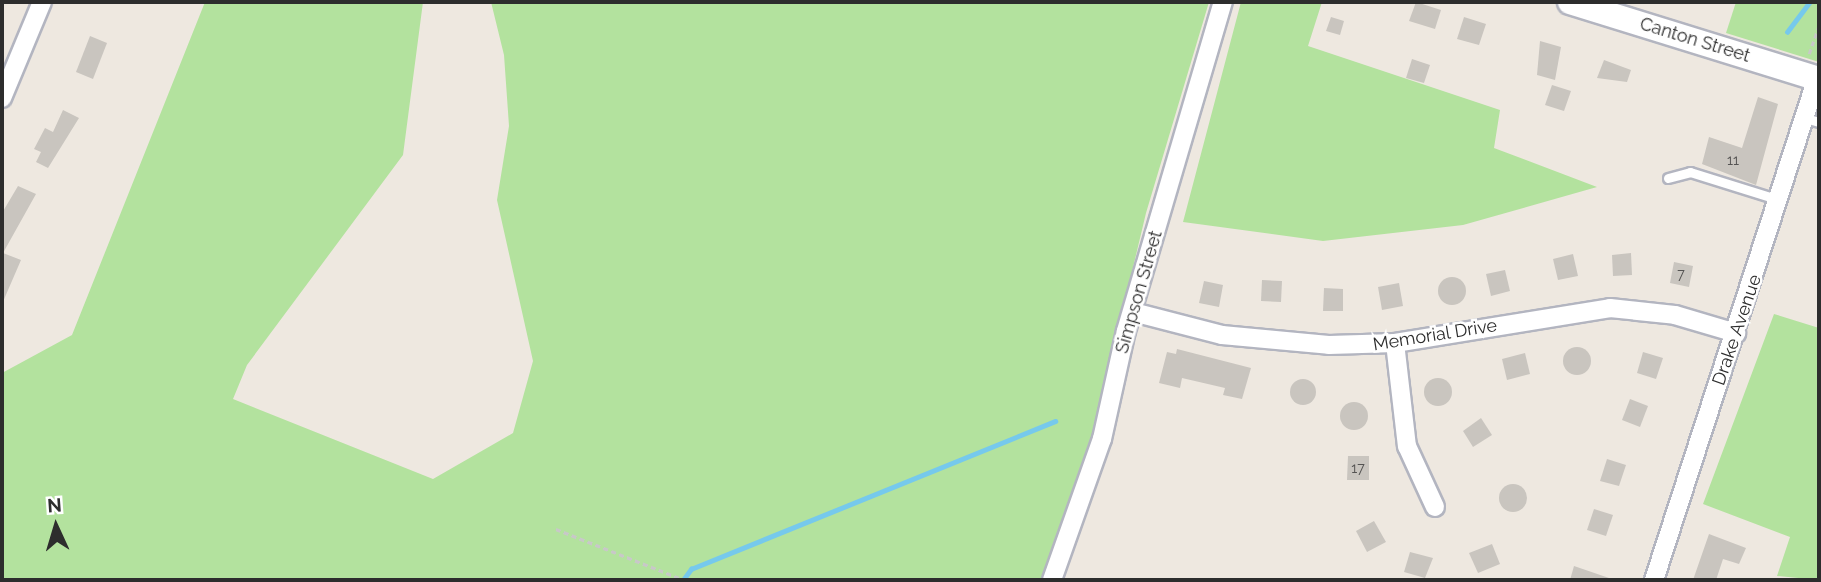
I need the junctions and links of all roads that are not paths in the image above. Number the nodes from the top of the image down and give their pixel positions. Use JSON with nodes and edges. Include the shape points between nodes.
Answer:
{"nodes":[{"id":1,"x":42,"y":2,"type":"edge"},
{"id":2,"x":1223,"y":2,"type":"edge"},
{"id":3,"x":1570,"y":2,"type":"edge"},
{"id":4,"x":1812,"y":77,"type":"edge"},
{"id":5,"x":2,"y":98,"type":"edge"},
{"id":6,"x":1812,"y":120,"type":"edge"},
{"id":7,"x":1668,"y":178,"type":"dead end"},
{"id":8,"x":1782,"y":200,"type":"junction"},
{"id":9,"x":1133,"y":312,"type":"junction"},
{"id":10,"x":1736,"y":333,"type":"junction"},
{"id":11,"x":1395,"y":343,"type":"junction"},
{"id":12,"x":1435,"y":507,"type":"dead end"},
{"id":13,"x":1052,"y":580,"type":"edge"},
{"id":14,"x":1654,"y":580,"type":"edge"}],
"edges":[{"from":1,"to":5,"type":"street"},
{"from":2,"to":9,"type":"street","name":"Simpson Street"},
{"from":3,"to":4,"type":"main road","name":"Canton Street"},
{"from":4,"to":6,"type":"street","name":"Drake Avenue"},
{"from":6,"to":8,"type":"street","name":"Drake Avenue"},
{"from":7,"to":8,"type":"lane","via":[[1690,172]]},
{"from":8,"to":10,"type":"street","name":"Drake Avenue"},
{"from":9,"to":11,"type":"street","name":"Memorial Drive","via":[[1270,341]]},
{"from":9,"to":13,"type":"street","name":"Simpson Street","via":[[1102,439]]},
{"from":10,"to":11,"type":"street","name":"Memorial Drive","via":[[1675,315],[1610,308]]},
{"from":10,"to":14,"type":"street","name":"Drake Avenue"},
{"from":11,"to":12,"type":"street","via":[[1407,446]]}]}
